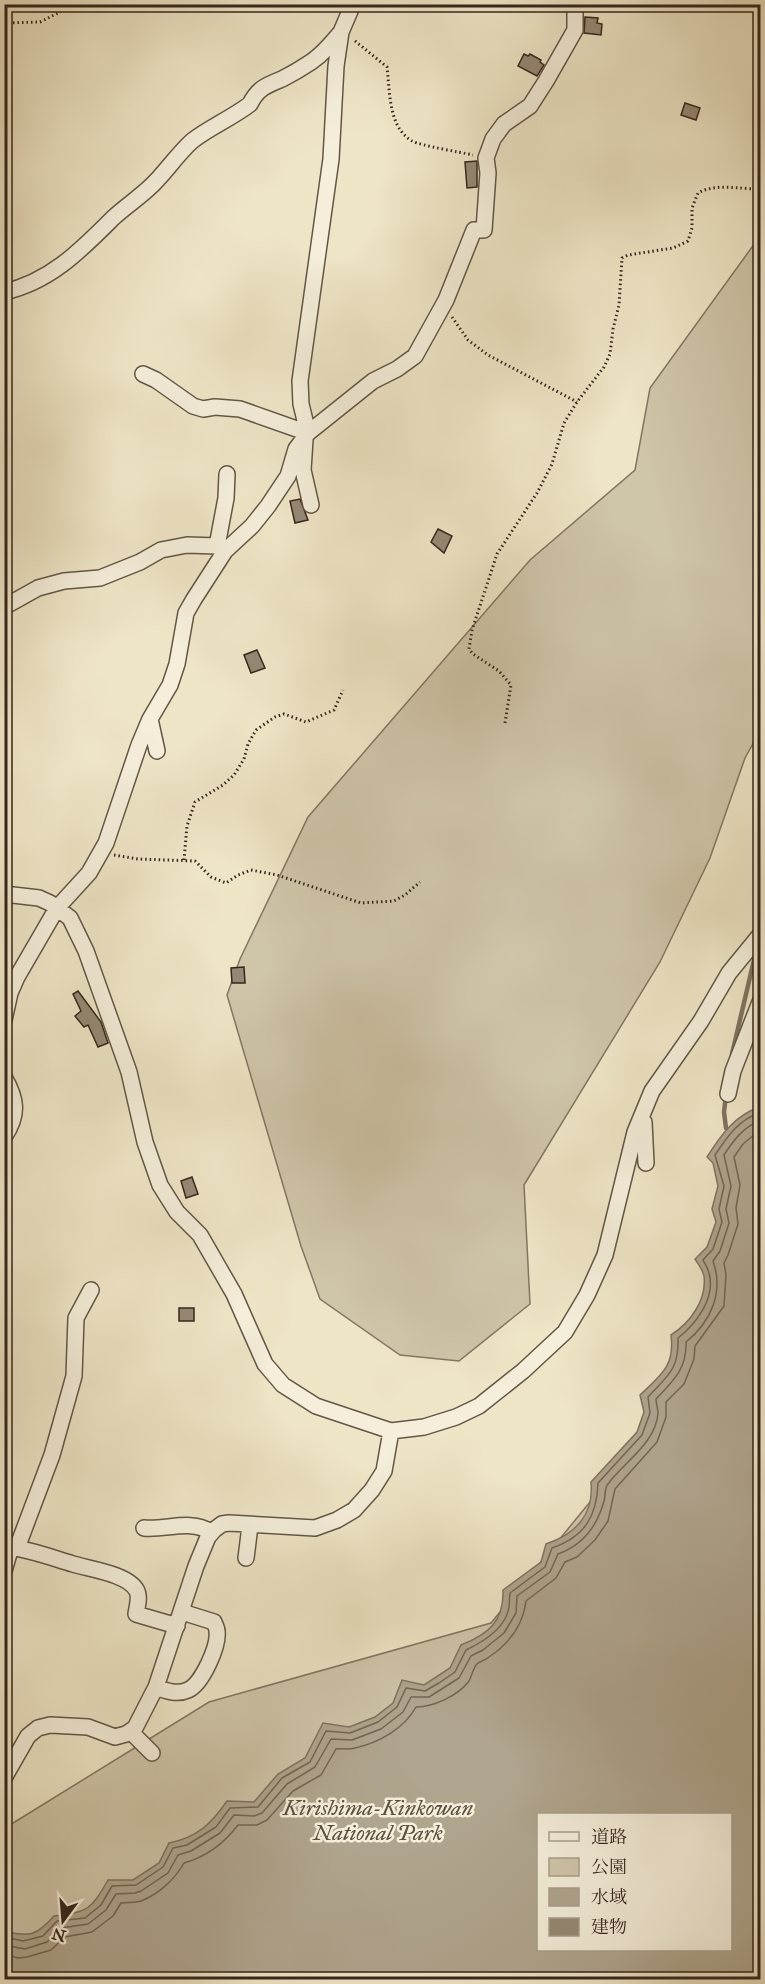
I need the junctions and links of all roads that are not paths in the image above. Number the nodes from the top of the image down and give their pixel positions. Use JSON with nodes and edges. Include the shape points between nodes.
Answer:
{"nodes":[{"id":1,"x":353,"y":4,"type":"edge"},
{"id":2,"x":574,"y":4,"type":"edge"},
{"id":3,"x":341,"y":32,"type":"junction"},
{"id":4,"x":4,"y":292,"type":"edge"},
{"id":5,"x":143,"y":374,"type":"dead end"},
{"id":6,"x":306,"y":435,"type":"junction"},
{"id":7,"x":227,"y":474,"type":"dead end"},
{"id":8,"x":311,"y":505,"type":"dead end"},
{"id":9,"x":221,"y":548,"type":"junction"},
{"id":10,"x":4,"y":607,"type":"edge"},
{"id":11,"x":150,"y":718,"type":"junction"},
{"id":12,"x":157,"y":751,"type":"dead end"},
{"id":13,"x":4,"y":894,"type":"edge"},
{"id":14,"x":57,"y":908,"type":"junction"},
{"id":15,"x":760,"y":935,"type":"edge"},
{"id":16,"x":760,"y":1002,"type":"edge"},
{"id":17,"x":4,"y":1020,"type":"edge"},
{"id":18,"x":4,"y":1077,"type":"edge"},
{"id":19,"x":728,"y":1094,"type":"dead end"},
{"id":20,"x":644,"y":1111,"type":"junction"},
{"id":21,"x":4,"y":1137,"type":"edge"},
{"id":22,"x":646,"y":1163,"type":"dead end"},
{"id":23,"x":91,"y":1290,"type":"dead end"},
{"id":24,"x":391,"y":1431,"type":"junction"},
{"id":25,"x":250,"y":1526,"type":"junction"},
{"id":26,"x":144,"y":1528,"type":"dead end"},
{"id":27,"x":211,"y":1532,"type":"junction"},
{"id":28,"x":11,"y":1547,"type":"edge"},
{"id":29,"x":246,"y":1558,"type":"dead end"},
{"id":30,"x":4,"y":1571,"type":"edge"},
{"id":31,"x":179,"y":1619,"type":"junction"},
{"id":32,"x":156,"y":1687,"type":"junction"},
{"id":33,"x":131,"y":1732,"type":"junction"},
{"id":34,"x":152,"y":1753,"type":"dead end"},
{"id":35,"x":4,"y":1778,"type":"edge"}],
"edges":[{"from":1,"to":3,"type":"street"},
{"from":2,"to":6,"type":"street","via":[[575,30],[546,81],[530,106],[504,124],[493,139],[486,158],[484,230],[474,230],[443,306],[415,356],[373,381]]},
{"from":3,"to":4,"type":"street","via":[[313,61],[262,86],[250,104],[194,140],[140,197],[68,261],[52,273]]},
{"from":3,"to":6,"type":"street","via":[[331,159],[300,381]]},
{"from":5,"to":6,"type":"street","via":[[193,406],[240,409]]},
{"from":6,"to":8,"type":"street","via":[[303,470]]},
{"from":6,"to":9,"type":"street","via":[[296,449],[288,476],[268,506],[252,526]]},
{"from":7,"to":9,"type":"street"},
{"from":9,"to":10,"type":"street","via":[[187,545],[161,550],[100,578],[38,588]]},
{"from":9,"to":11,"type":"street","via":[[186,613],[170,685]]},
{"from":11,"to":12,"type":"street"},
{"from":11,"to":14,"type":"street","via":[[100,853],[89,873]]},
{"from":13,"to":14,"type":"street","via":[[39,898]]},
{"from":14,"to":17,"type":"street","via":[[17,977]]},
{"from":14,"to":24,"type":"street","via":[[70,918],[86,951],[129,1072],[145,1142],[160,1185],[177,1212],[200,1235],[234,1294],[265,1364],[283,1385],[316,1406]]},
{"from":15,"to":20,"type":"street","via":[[729,973],[652,1091]]},
{"from":16,"to":19,"type":"street"},
{"from":18,"to":21,"type":"street","via":[[16,1105],[12,1126]]},
{"from":20,"to":22,"type":"street"},
{"from":20,"to":24,"type":"street","via":[[635,1132],[605,1255],[565,1332],[479,1406],[424,1427]]},
{"from":23,"to":28,"type":"street","via":[[76,1317],[74,1376],[55,1444]]},
{"from":24,"to":25,"type":"street","via":[[384,1471],[354,1510],[315,1528]]},
{"from":25,"to":27,"type":"street","via":[[222,1524]]},
{"from":25,"to":29,"type":"street"},
{"from":26,"to":27,"type":"street","via":[[195,1524]]},
{"from":27,"to":31,"type":"street"},
{"from":28,"to":30,"type":"street"},
{"from":28,"to":31,"type":"street","via":[[115,1575],[130,1582],[137,1591],[136,1614]]},
{"from":31,"to":32,"type":"street"},
{"from":31,"to":32,"type":"street","via":[[214,1622],[216,1640],[207,1667],[188,1690],[177,1693]]},
{"from":32,"to":33,"type":"street"},
{"from":33,"to":34,"type":"street"},
{"from":33,"to":35,"type":"street","via":[[115,1737],[88,1727],[44,1726],[28,1736]]}]}
